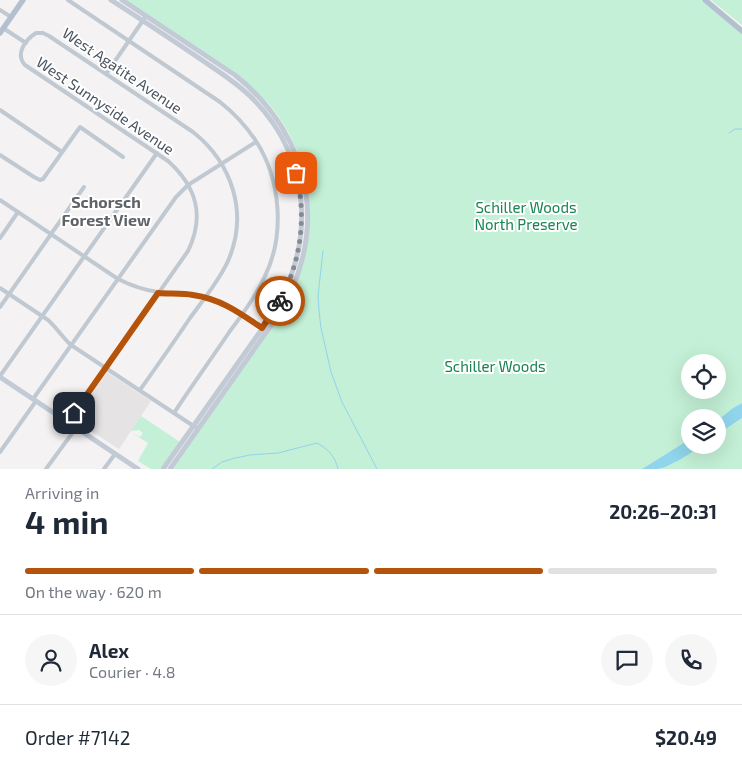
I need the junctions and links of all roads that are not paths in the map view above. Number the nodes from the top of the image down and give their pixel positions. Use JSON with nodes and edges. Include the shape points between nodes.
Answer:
{"nodes":[{"id":1,"x":23,"y":0,"type":"edge"},
{"id":2,"x":68,"y":0,"type":"edge"},
{"id":3,"x":111,"y":0,"type":"edge"},
{"id":4,"x":122,"y":0,"type":"edge"},
{"id":5,"x":705,"y":0,"type":"edge"},
{"id":6,"x":0,"y":10,"type":"edge"},
{"id":7,"x":11,"y":17,"type":"junction"},
{"id":8,"x":144,"y":18,"type":"junction"},
{"id":9,"x":742,"y":30,"type":"edge"},
{"id":10,"x":2,"y":31,"type":"edge"},
{"id":11,"x":128,"y":40,"type":"junction"},
{"id":12,"x":26,"y":43,"type":"junction"},
{"id":13,"x":106,"y":74,"type":"junction"},
{"id":14,"x":0,"y":110,"type":"edge"},
{"id":15,"x":256,"y":142,"type":"junction"},
{"id":16,"x":62,"y":152,"type":"junction"},
{"id":17,"x":157,"y":153,"type":"junction"},
{"id":18,"x":0,"y":154,"type":"edge"},
{"id":19,"x":123,"y":157,"type":"dead end"},
{"id":20,"x":222,"y":163,"type":"junction"},
{"id":21,"x":188,"y":184,"type":"junction"},
{"id":22,"x":84,"y":188,"type":"dead end"},
{"id":23,"x":0,"y":200,"type":"edge"},
{"id":24,"x":18,"y":212,"type":"junction"},
{"id":25,"x":51,"y":234,"type":"junction"},
{"id":26,"x":0,"y":238,"type":"edge"},
{"id":27,"x":84,"y":256,"type":"junction"},
{"id":28,"x":118,"y":279,"type":"junction"},
{"id":29,"x":0,"y":288,"type":"edge"},
{"id":30,"x":158,"y":293,"type":"junction"},
{"id":31,"x":9,"y":294,"type":"junction"},
{"id":32,"x":205,"y":298,"type":"junction"},
{"id":33,"x":0,"y":307,"type":"edge"},
{"id":34,"x":242,"y":315,"type":"junction"},
{"id":35,"x":42,"y":316,"type":"junction"},
{"id":36,"x":265,"y":330,"type":"junction"},
{"id":37,"x":71,"y":345,"type":"junction"},
{"id":38,"x":106,"y":368,"type":"junction"},
{"id":39,"x":0,"y":377,"type":"edge"},
{"id":40,"x":140,"y":390,"type":"junction"},
{"id":41,"x":34,"y":400,"type":"junction"},
{"id":42,"x":174,"y":413,"type":"junction"},
{"id":43,"x":68,"y":422,"type":"junction"},
{"id":44,"x":196,"y":427,"type":"junction"},
{"id":45,"x":76,"y":428,"type":"junction"},
{"id":46,"x":0,"y":452,"type":"edge"},
{"id":47,"x":115,"y":454,"type":"junction"},
{"id":48,"x":46,"y":469,"type":"edge"},
{"id":49,"x":104,"y":469,"type":"edge"},
{"id":50,"x":138,"y":469,"type":"edge"},
{"id":51,"x":163,"y":469,"type":"edge"},
{"id":52,"x":170,"y":469,"type":"edge"}],
"edges":[{"from":1,"to":7,"type":"main road"},
{"from":2,"to":11,"type":"street"},
{"from":3,"to":8,"type":"main road"},
{"from":4,"to":8,"type":"main road"},
{"from":5,"to":9,"type":"main road"},
{"from":6,"to":7,"type":"street"},
{"from":7,"to":10,"type":"main road"},
{"from":8,"to":11,"type":"street"},
{"from":8,"to":36,"type":"main road","via":[[228,74],[267,114],[293,164],[300,194],[300,241],[291,278]]},
{"from":10,"to":12,"type":"street"},
{"from":11,"to":13,"type":"street"},
{"from":11,"to":15,"type":"street","via":[[220,102],[239,118]]},
{"from":12,"to":13,"type":"street","name":"West Agatite Avenue","via":[[36,33],[44,33]]},
{"from":12,"to":17,"type":"street","name":"West Sunnyside Avenue","via":[[20,56],[25,65]]},
{"from":13,"to":20,"type":"street","name":"West Agatite Avenue","via":[[193,132]]},
{"from":14,"to":16,"type":"street"},
{"from":15,"to":20,"type":"street"},
{"from":15,"to":34,"type":"street","via":[[272,178],[277,202],[277,227],[269,268]]},
{"from":16,"to":18,"type":"street","via":[[40,180]]},
{"from":16,"to":19,"type":"street","via":[[80,127]]},
{"from":17,"to":21,"type":"street","name":"West Sunnyside Avenue"},
{"from":17,"to":27,"type":"street"},
{"from":20,"to":21,"type":"street"},
{"from":20,"to":32,"type":"street","name":"West Agatite Avenue","via":[[235,194],[236,234],[228,261]]},
{"from":21,"to":28,"type":"street","via":[[171,202]]},
{"from":21,"to":30,"type":"street","via":[[196,206],[194,236],[188,251]]},
{"from":22,"to":25,"type":"street"},
{"from":23,"to":24,"type":"street"},
{"from":24,"to":25,"type":"street"},
{"from":24,"to":26,"type":"street"},
{"from":25,"to":27,"type":"street"},
{"from":25,"to":31,"type":"street"},
{"from":27,"to":28,"type":"street"},
{"from":27,"to":35,"type":"street"},
{"from":28,"to":30,"type":"street"},
{"from":28,"to":37,"type":"street"},
{"from":29,"to":31,"type":"street"},
{"from":30,"to":32,"type":"street"},
{"from":30,"to":38,"type":"street"},
{"from":31,"to":33,"type":"street"},
{"from":31,"to":35,"type":"street"},
{"from":32,"to":34,"type":"street"},
{"from":32,"to":40,"type":"street","name":"West Agatite Avenue"},
{"from":34,"to":36,"type":"street"},
{"from":34,"to":42,"type":"street"},
{"from":35,"to":37,"type":"street"},
{"from":35,"to":39,"type":"street"},
{"from":36,"to":44,"type":"main road"},
{"from":37,"to":38,"type":"street"},
{"from":37,"to":41,"type":"street"},
{"from":38,"to":40,"type":"street"},
{"from":38,"to":43,"type":"street"},
{"from":39,"to":41,"type":"main road"},
{"from":40,"to":42,"type":"street"},
{"from":41,"to":43,"type":"main road"},
{"from":41,"to":46,"type":"street"},
{"from":42,"to":44,"type":"street"},
{"from":43,"to":45,"type":"main road"},
{"from":44,"to":51,"type":"main road"},
{"from":44,"to":52,"type":"main road"},
{"from":45,"to":47,"type":"main road"},
{"from":45,"to":48,"type":"street"},
{"from":47,"to":49,"type":"street"},
{"from":47,"to":50,"type":"main road"}]}
